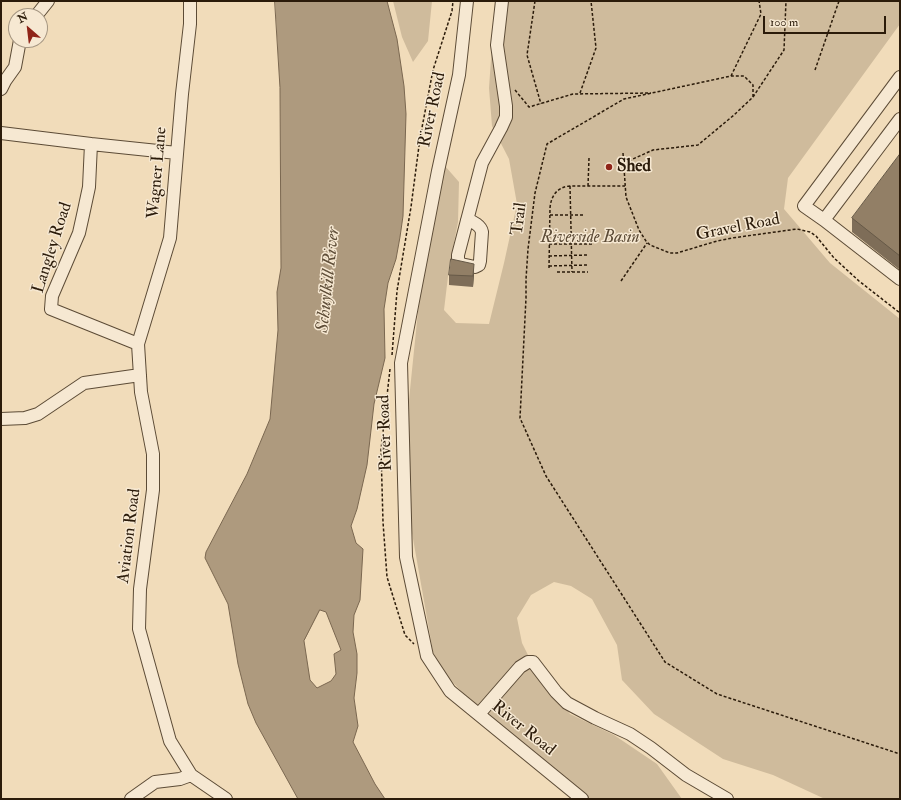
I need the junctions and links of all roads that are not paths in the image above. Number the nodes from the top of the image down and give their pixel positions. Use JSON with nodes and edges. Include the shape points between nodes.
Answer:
{"nodes":[{"id":1,"x":190,"y":1,"type":"edge"},
{"id":2,"x":467,"y":1,"type":"edge"},
{"id":3,"x":502,"y":1,"type":"edge"},
{"id":4,"x":19,"y":48,"type":"edge"},
{"id":5,"x":900,"y":77,"type":"edge"},
{"id":6,"x":1,"y":90,"type":"edge"},
{"id":7,"x":900,"y":120,"type":"edge"},
{"id":8,"x":1,"y":133,"type":"edge"},
{"id":9,"x":91,"y":144,"type":"junction"},
{"id":10,"x":177,"y":153,"type":"junction"},
{"id":11,"x":467,"y":220,"type":"dead end"},
{"id":12,"x":824,"y":220,"type":"junction"},
{"id":13,"x":900,"y":279,"type":"edge"},
{"id":14,"x":138,"y":344,"type":"junction"},
{"id":15,"x":140,"y":375,"type":"junction"},
{"id":16,"x":1,"y":419,"type":"edge"},
{"id":17,"x":479,"y":714,"type":"junction"},
{"id":18,"x":191,"y":775,"type":"junction"},
{"id":19,"x":130,"y":799,"type":"edge"},
{"id":20,"x":226,"y":799,"type":"edge"},
{"id":21,"x":582,"y":799,"type":"edge"},
{"id":22,"x":727,"y":799,"type":"edge"}],
"edges":[{"from":1,"to":10,"type":"street","name":"Wagner Lane"},
{"from":2,"to":17,"type":"street","name":"River Road","via":[[459,75],[401,363],[406,557],[427,656],[450,691]]},
{"from":3,"to":11,"type":"street","via":[[496,45],[506,117],[482,163]]},
{"from":4,"to":6,"type":"street","via":[[15,67]]},
{"from":5,"to":12,"type":"street","via":[[804,206]]},
{"from":7,"to":12,"type":"street"},
{"from":8,"to":9,"type":"street"},
{"from":9,"to":10,"type":"street"},
{"from":9,"to":14,"type":"street","name":"Langley Road","via":[[89,187],[83,215],[52,296],[51,309]]},
{"from":10,"to":14,"type":"street","name":"Wagner Lane","via":[[170,238]]},
{"from":12,"to":13,"type":"street"},
{"from":14,"to":15,"type":"street","name":"Aviation Road"},
{"from":15,"to":16,"type":"street","via":[[84,383],[38,414],[25,418]]},
{"from":15,"to":18,"type":"street","name":"Aviation Road","via":[[153,454],[153,490],[140,589],[139,629],[170,741]]},
{"from":17,"to":21,"type":"street","name":"River Road"},
{"from":17,"to":22,"type":"street","via":[[520,667],[533,662],[567,703],[630,734],[686,775]]},
{"from":18,"to":19,"type":"street","via":[[155,782]]},
{"from":18,"to":20,"type":"street","name":"Aviation Road"}]}
